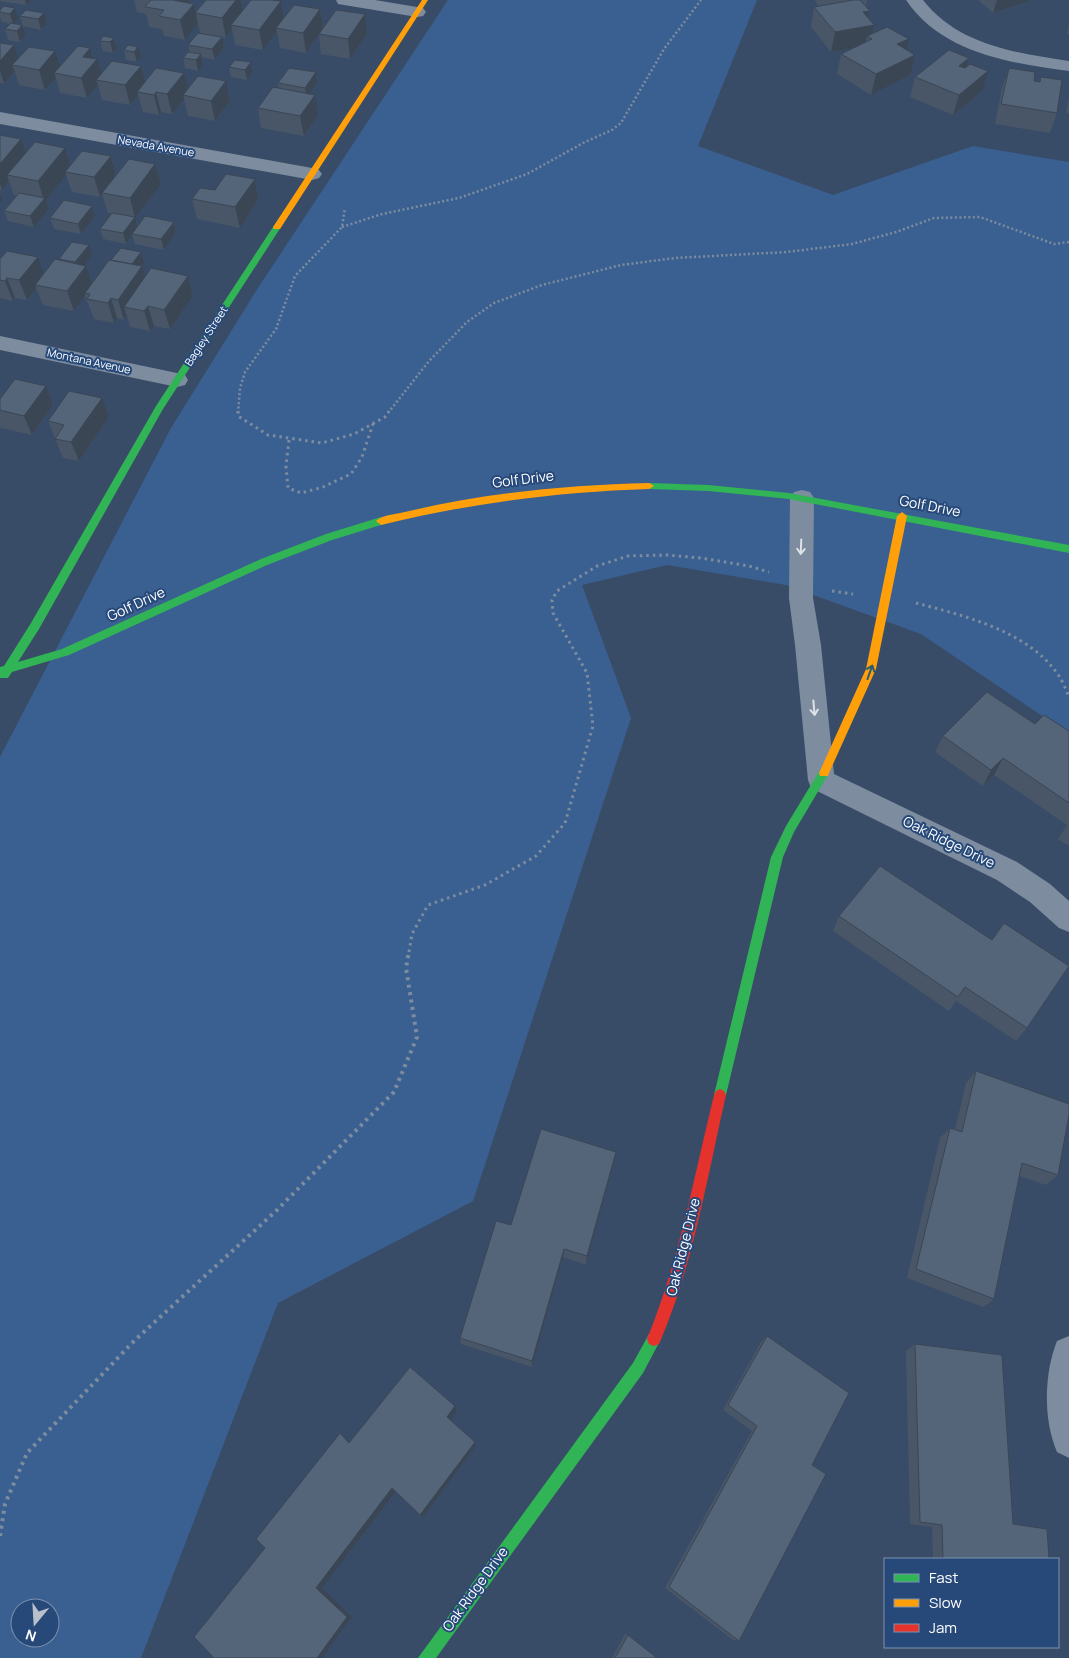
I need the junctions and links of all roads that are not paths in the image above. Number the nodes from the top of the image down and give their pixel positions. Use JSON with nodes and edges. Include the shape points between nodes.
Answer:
{"nodes":[{"id":1,"x":344,"y":0,"type":"edge"},
{"id":2,"x":914,"y":0,"type":"edge"},
{"id":3,"x":421,"y":6,"type":"edge"},
{"id":4,"x":1069,"y":66,"type":"edge"},
{"id":5,"x":0,"y":118,"type":"edge"},
{"id":6,"x":312,"y":174,"type":"junction"},
{"id":7,"x":0,"y":343,"type":"edge"},
{"id":8,"x":177,"y":380,"type":"junction"},
{"id":9,"x":802,"y":498,"type":"junction"},
{"id":10,"x":902,"y":516,"type":"junction"},
{"id":11,"x":1069,"y":549,"type":"edge"},
{"id":12,"x":4,"y":670,"type":"edge"},
{"id":13,"x":0,"y":680,"type":"edge"},
{"id":14,"x":820,"y":780,"type":"junction"},
{"id":15,"x":1069,"y":919,"type":"edge"},
{"id":16,"x":1069,"y":1353,"type":"edge"},
{"id":17,"x":1069,"y":1440,"type":"edge"},
{"id":18,"x":426,"y":1658,"type":"edge"}],
"edges":[{"from":1,"to":3,"type":"street"},
{"from":2,"to":4,"type":"street","via":[[934,22],[962,39],[1014,57]]},
{"from":3,"to":6,"type":"street","name":"Bagley Street"},
{"from":5,"to":6,"type":"street","name":"Nevada Avenue"},
{"from":6,"to":8,"type":"street","name":"Bagley Street"},
{"from":7,"to":8,"type":"street","name":"Montana Avenue"},
{"from":8,"to":12,"type":"street","name":"Bagley Street","via":[[35,626]]},
{"from":9,"to":10,"type":"street","name":"Golf Drive"},
{"from":9,"to":12,"type":"street","name":"Golf Drive","via":[[693,487],[608,486],[540,491],[435,508],[369,524],[288,551],[71,650]]},
{"from":9,"to":14,"type":"street","one_way":true,"via":[[800,582]]},
{"from":10,"to":11,"type":"street","name":"Golf Drive"},
{"from":14,"to":10,"type":"street","name":"Oak Ridge Drive","one_way":true,"via":[[872,669]]},
{"from":12,"to":13,"type":"street","name":"Bagley Street"},
{"from":14,"to":15,"type":"street","name":"Oak Ridge Drive","via":[[1007,871],[1040,893]]},
{"from":14,"to":18,"type":"street","name":"Oak Ridge Drive","via":[[777,857],[682,1256],[658,1333],[638,1368]]},
{"from":16,"to":17,"type":"street","via":[[1065,1415]]}]}
